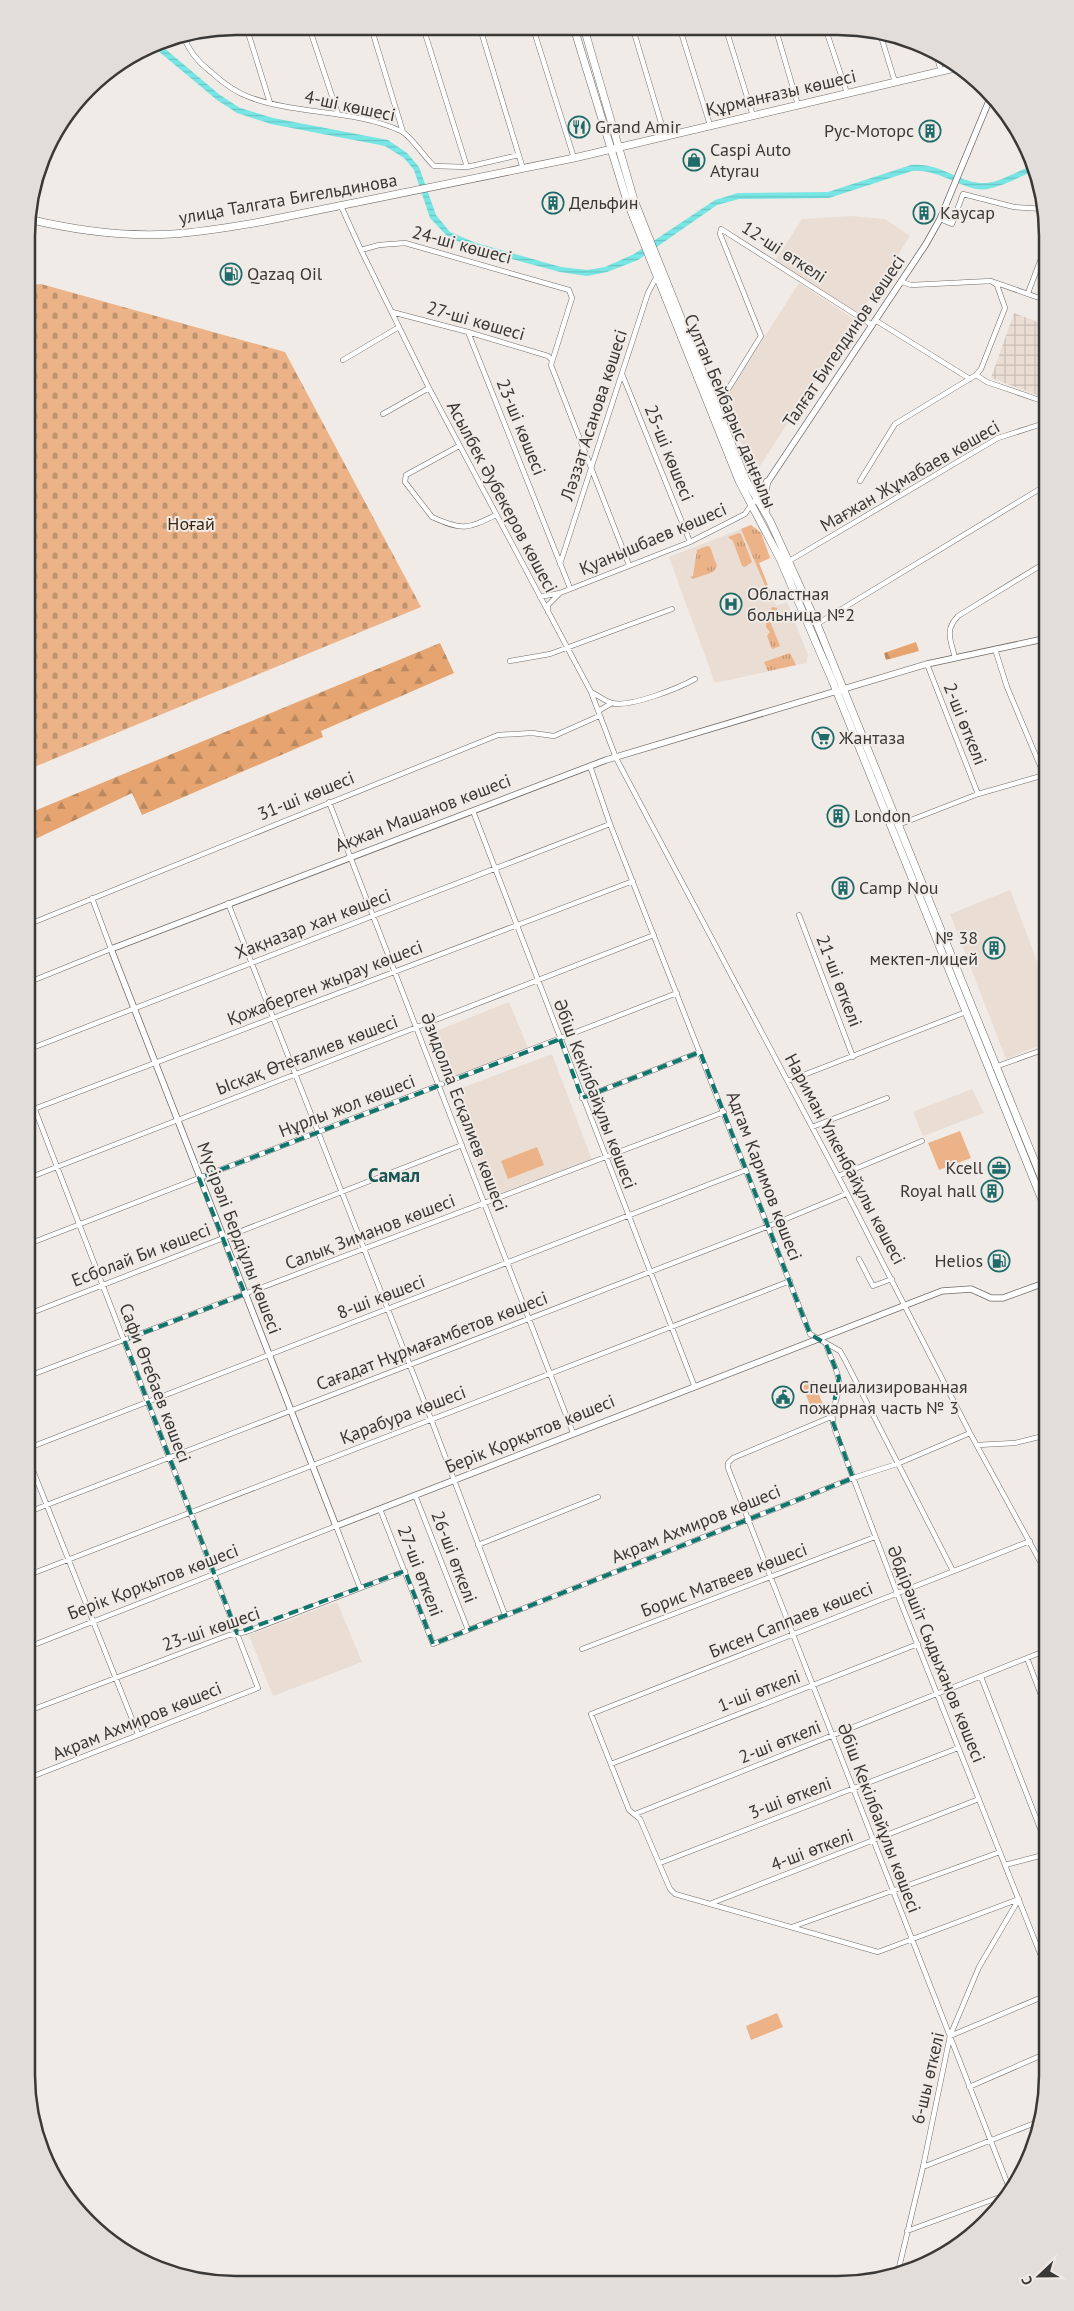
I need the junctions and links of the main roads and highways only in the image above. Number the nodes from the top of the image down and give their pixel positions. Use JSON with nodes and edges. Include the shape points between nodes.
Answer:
{"nodes":[{"id":1,"x":576,"y":35,"type":"edge"},
{"id":2,"x":586,"y":35,"type":"edge"},
{"id":3,"x":950,"y":69,"type":"edge"},
{"id":4,"x":616,"y":135,"type":"junction"},
{"id":5,"x":607,"y":140,"type":"junction"},
{"id":6,"x":632,"y":143,"type":"junction"},
{"id":7,"x":620,"y":146,"type":"junction"},
{"id":8,"x":610,"y":149,"type":"junction"},
{"id":9,"x":598,"y":152,"type":"junction"},
{"id":10,"x":624,"y":161,"type":"junction"},
{"id":11,"x":614,"y":162,"type":"junction"},
{"id":12,"x":35,"y":220,"type":"edge"},
{"id":13,"x":767,"y":482,"type":"road end"},
{"id":14,"x":754,"y":502,"type":"junction"},
{"id":15,"x":770,"y":521,"type":"junction"},
{"id":16,"x":840,"y":689,"type":"junction"},
{"id":17,"x":895,"y":826,"type":"junction"},
{"id":18,"x":993,"y":1068,"type":"junction"},
{"id":19,"x":1039,"y":1173,"type":"edge"},
{"id":20,"x":1039,"y":1191,"type":"edge"}],
"edges":[{"from":1,"to":5,"type":"main road","name":"Сұлтан Бейбарыс даңғылы"},
{"from":2,"to":4,"type":"main road","name":"Сұлтан Бейбарыс даңғылы"},
{"from":3,"to":6,"type":"main road","name":"Құрманғазы көшесі"},
{"from":4,"to":6,"type":"main road","via":[[623,142]]},
{"from":4,"to":7,"type":"main road","name":"Сұлтан Бейбарыс даңғылы"},
{"from":5,"to":8,"type":"main road","name":"Сұлтан Бейбарыс даңғылы"},
{"from":5,"to":9,"type":"main road","via":[[605,147]]},
{"from":6,"to":7,"type":"main road","name":"Құрманғазы көшесі"},
{"from":6,"to":10,"type":"main road","via":[[626,150]]},
{"from":7,"to":8,"type":"main road","name":"Құрманғазы көшесі"},
{"from":7,"to":10,"type":"main road","name":"Сұлтан Бейбарыс даңғылы"},
{"from":8,"to":9,"type":"main road"},
{"from":8,"to":11,"type":"main road","name":"Сұлтан Бейбарыс даңғылы"},
{"from":9,"to":11,"type":"main road","via":[[608,154]]},
{"from":9,"to":12,"type":"main road","name":"улица Талгата Бигельдинова","via":[[260,222],[172,234],[103,231]]},
{"from":10,"to":14,"type":"main road","name":"Сұлтан Бейбарыс даңғылы","via":[[634,200]]},
{"from":11,"to":14,"type":"main road","name":"Сұлтан Бейбарыс даңғылы","via":[[656,276],[740,481]]},
{"from":13,"to":15,"type":"main road","via":[[764,499]]},
{"from":14,"to":15,"type":"main road","name":"Сұлтан Бейбарыс даңғылы"},
{"from":14,"to":16,"type":"main road","name":"Сұлтан Бейбарыс даңғылы"},
{"from":15,"to":16,"type":"main road","name":"Сұлтан Бейбарыс даңғылы","via":[[817,624]]},
{"from":16,"to":17,"type":"main road","name":"Сұлтан Бейбарыс даңғылы"},
{"from":17,"to":18,"type":"main road","name":"Сұлтан Бейбарыс даңғылы"},
{"from":17,"to":18,"type":"main road","name":"Сұлтан Бейбарыс даңғылы","via":[[966,1012]]},
{"from":18,"to":19,"type":"main road","name":"Сұлтан Бейбарыс даңғылы"},
{"from":18,"to":20,"type":"main road","name":"Сұлтан Бейбарыс даңғылы"}]}
